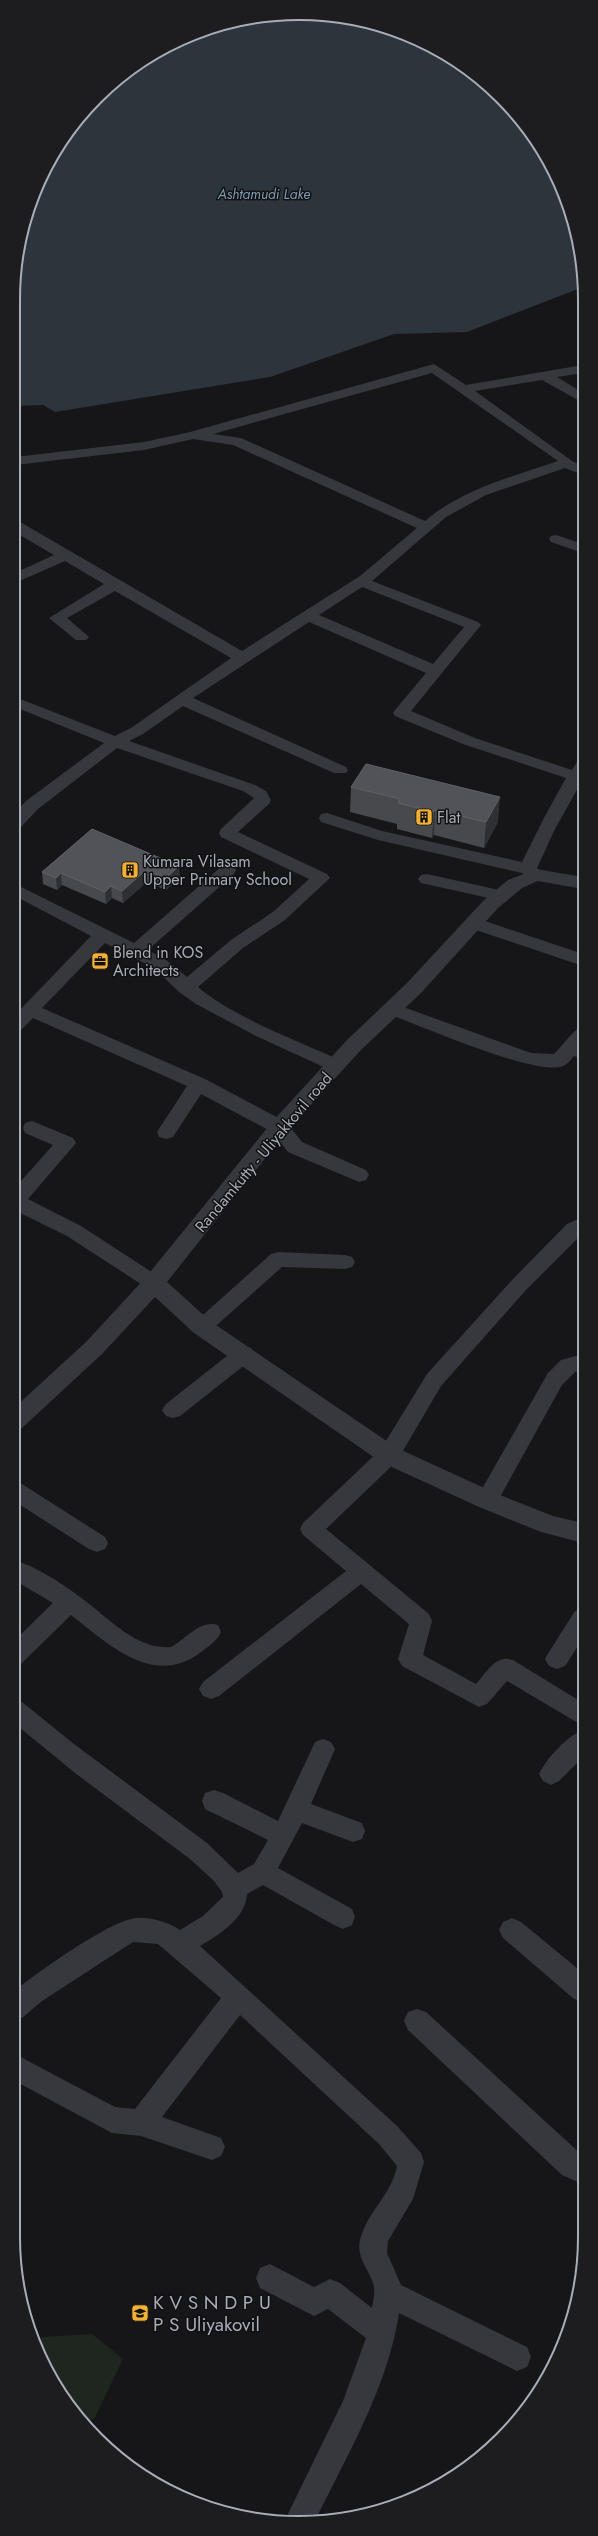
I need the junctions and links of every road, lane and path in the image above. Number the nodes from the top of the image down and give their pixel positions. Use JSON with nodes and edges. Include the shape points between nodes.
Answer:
{"nodes":[{"id":1,"x":578,"y":370,"type":"edge"},
{"id":2,"x":544,"y":376,"type":"junction"},
{"id":3,"x":463,"y":390,"type":"junction"},
{"id":4,"x":578,"y":396,"type":"edge"},
{"id":5,"x":193,"y":435,"type":"junction"},
{"id":6,"x":20,"y":460,"type":"edge"},
{"id":7,"x":566,"y":463,"type":"junction"},
{"id":8,"x":578,"y":469,"type":"edge"},
{"id":9,"x":425,"y":526,"type":"junction"},
{"id":10,"x":20,"y":529,"type":"edge"},
{"id":11,"x":556,"y":539,"type":"dead end"},
{"id":12,"x":578,"y":547,"type":"edge"},
{"id":13,"x":64,"y":556,"type":"junction"},
{"id":14,"x":20,"y":573,"type":"edge"},
{"id":15,"x":361,"y":582,"type":"junction"},
{"id":16,"x":114,"y":585,"type":"junction"},
{"id":17,"x":308,"y":616,"type":"junction"},
{"id":18,"x":80,"y":637,"type":"dead end"},
{"id":19,"x":242,"y":658,"type":"junction"},
{"id":20,"x":435,"y":671,"type":"junction"},
{"id":21,"x":181,"y":699,"type":"junction"},
{"id":22,"x":20,"y":704,"type":"edge"},
{"id":23,"x":115,"y":742,"type":"junction"},
{"id":24,"x":340,"y":770,"type":"dead end"},
{"id":25,"x":578,"y":771,"type":"edge"},
{"id":26,"x":578,"y":773,"type":"edge"},
{"id":27,"x":20,"y":817,"type":"edge"},
{"id":28,"x":327,"y":818,"type":"dead end"},
{"id":29,"x":228,"y":870,"type":"dead end"},
{"id":30,"x":532,"y":872,"type":"junction"},
{"id":31,"x":426,"y":879,"type":"dead end"},
{"id":32,"x":578,"y":882,"type":"edge"},
{"id":33,"x":20,"y":892,"type":"edge"},
{"id":34,"x":502,"y":896,"type":"junction"},
{"id":35,"x":473,"y":924,"type":"junction"},
{"id":36,"x":102,"y":935,"type":"junction"},
{"id":37,"x":136,"y":951,"type":"junction"},
{"id":38,"x":578,"y":958,"type":"edge"},
{"id":39,"x":186,"y":988,"type":"junction"},
{"id":40,"x":392,"y":1008,"type":"junction"},
{"id":41,"x":30,"y":1010,"type":"junction"},
{"id":42,"x":20,"y":1020,"type":"edge"},
{"id":43,"x":577,"y":1050,"type":"edge"},
{"id":44,"x":335,"y":1066,"type":"junction"},
{"id":45,"x":198,"y":1084,"type":"junction"},
{"id":46,"x":279,"y":1126,"type":"junction"},
{"id":47,"x":32,"y":1128,"type":"dead end"},
{"id":48,"x":166,"y":1132,"type":"dead end"},
{"id":49,"x":359,"y":1175,"type":"dead end"},
{"id":50,"x":20,"y":1195,"type":"edge"},
{"id":51,"x":20,"y":1204,"type":"edge"},
{"id":52,"x":578,"y":1227,"type":"edge"},
{"id":53,"x":345,"y":1262,"type":"dead end"},
{"id":54,"x":154,"y":1283,"type":"junction"},
{"id":55,"x":202,"y":1327,"type":"junction"},
{"id":56,"x":244,"y":1354,"type":"junction"},
{"id":57,"x":578,"y":1363,"type":"edge"},
{"id":58,"x":174,"y":1410,"type":"dead end"},
{"id":59,"x":20,"y":1416,"type":"edge"},
{"id":60,"x":389,"y":1455,"type":"junction"},
{"id":61,"x":20,"y":1494,"type":"edge"},
{"id":62,"x":487,"y":1500,"type":"junction"},
{"id":63,"x":578,"y":1532,"type":"edge"},
{"id":64,"x":97,"y":1543,"type":"dead end"},
{"id":65,"x":361,"y":1572,"type":"junction"},
{"id":66,"x":20,"y":1573,"type":"edge"},
{"id":67,"x":70,"y":1602,"type":"junction"},
{"id":68,"x":578,"y":1625,"type":"edge"},
{"id":69,"x":210,"y":1632,"type":"dead end"},
{"id":70,"x":20,"y":1650,"type":"edge"},
{"id":71,"x":557,"y":1659,"type":"dead end"},
{"id":72,"x":211,"y":1689,"type":"dead end"},
{"id":73,"x":578,"y":1713,"type":"edge"},
{"id":74,"x":20,"y":1714,"type":"edge"},
{"id":75,"x":578,"y":1744,"type":"edge"},
{"id":76,"x":323,"y":1749,"type":"dead end"},
{"id":77,"x":551,"y":1774,"type":"dead end"},
{"id":78,"x":214,"y":1801,"type":"dead end"},
{"id":79,"x":296,"y":1810,"type":"junction"},
{"id":80,"x":353,"y":1831,"type":"dead end"},
{"id":81,"x":283,"y":1835,"type":"junction"},
{"id":82,"x":263,"y":1872,"type":"junction"},
{"id":83,"x":234,"y":1889,"type":"junction"},
{"id":84,"x":343,"y":1917,"type":"dead end"},
{"id":85,"x":512,"y":1930,"type":"dead end"},
{"id":86,"x":179,"y":1944,"type":"junction"},
{"id":87,"x":578,"y":1987,"type":"edge"},
{"id":88,"x":238,"y":1997,"type":"junction"},
{"id":89,"x":20,"y":2003,"type":"edge"},
{"id":90,"x":417,"y":2021,"type":"dead end"},
{"id":91,"x":20,"y":2070,"type":"edge"},
{"id":92,"x":141,"y":2123,"type":"junction"},
{"id":93,"x":212,"y":2146,"type":"dead end"},
{"id":94,"x":578,"y":2169,"type":"edge"},
{"id":95,"x":270,"y":2278,"type":"dead end"},
{"id":96,"x":388,"y":2293,"type":"junction"},
{"id":97,"x":382,"y":2333,"type":"junction"},
{"id":98,"x":517,"y":2357,"type":"dead end"},
{"id":99,"x":302,"y":2516,"type":"edge"}],
"edges":[{"from":1,"to":2,"type":"street"},
{"from":2,"to":3,"type":"street"},
{"from":2,"to":4,"type":"street"},
{"from":3,"to":5,"type":"street","via":[[434,368]]},
{"from":3,"to":7,"type":"street"},
{"from":5,"to":6,"type":"street","via":[[144,446]]},
{"from":5,"to":9,"type":"street","via":[[236,441],[268,453]]},
{"from":7,"to":8,"type":"street"},
{"from":7,"to":9,"type":"street","via":[[481,492]]},
{"from":9,"to":15,"type":"street"},
{"from":10,"to":13,"type":"street"},
{"from":11,"to":12,"type":"street"},
{"from":13,"to":14,"type":"street"},
{"from":13,"to":16,"type":"street"},
{"from":15,"to":17,"type":"street"},
{"from":15,"to":20,"type":"street","via":[[473,625]]},
{"from":16,"to":18,"type":"street","via":[[57,618]]},
{"from":16,"to":19,"type":"street"},
{"from":17,"to":19,"type":"street"},
{"from":17,"to":20,"type":"street"},
{"from":19,"to":21,"type":"street"},
{"from":20,"to":25,"type":"street","via":[[401,713],[469,741]]},
{"from":21,"to":23,"type":"street","via":[[137,731]]},
{"from":21,"to":24,"type":"street"},
{"from":22,"to":23,"type":"street"},
{"from":23,"to":27,"type":"street"},
{"from":23,"to":39,"type":"street","via":[[249,788],[260,795],[264,800],[227,833],[321,878],[279,916],[237,944]]},
{"from":26,"to":30,"type":"street","via":[[552,814]]},
{"from":28,"to":30,"type":"street","via":[[378,835]]},
{"from":29,"to":37,"type":"street"},
{"from":30,"to":32,"type":"street","name":"Randamkutty - Uliyakkovil road"},
{"from":30,"to":34,"type":"street","name":"Randamkutty - Uliyakkovil road"},
{"from":31,"to":34,"type":"street"},
{"from":33,"to":36,"type":"street"},
{"from":34,"to":35,"type":"street","name":"Randamkutty - Uliyakkovil road"},
{"from":35,"to":38,"type":"street"},
{"from":35,"to":40,"type":"street","name":"Randamkutty - Uliyakkovil road"},
{"from":36,"to":37,"type":"street"},
{"from":36,"to":41,"type":"street"},
{"from":37,"to":39,"type":"street","via":[[160,964]]},
{"from":39,"to":44,"type":"street","via":[[202,1000],[262,1032]]},
{"from":40,"to":43,"type":"street","via":[[529,1059],[558,1061]]},
{"from":40,"to":44,"type":"street","name":"Randamkutty - Uliyakkovil road"},
{"from":41,"to":42,"type":"street"},
{"from":41,"to":45,"type":"street"},
{"from":44,"to":46,"type":"street","name":"Randamkutty - Uliyakkovil road"},
{"from":45,"to":46,"type":"street"},
{"from":45,"to":48,"type":"street"},
{"from":46,"to":49,"type":"street","via":[[295,1147]]},
{"from":46,"to":54,"type":"street","name":"Randamkutty - Uliyakkovil road"},
{"from":47,"to":50,"type":"street","via":[[66,1143]]},
{"from":51,"to":54,"type":"street","via":[[74,1232]]},
{"from":52,"to":60,"type":"street","via":[[519,1285],[434,1380]]},
{"from":53,"to":55,"type":"street","via":[[278,1259]]},
{"from":54,"to":55,"type":"street"},
{"from":54,"to":59,"type":"street","name":"Randamkutty - Uliyakkovil road","via":[[94,1348]]},
{"from":55,"to":56,"type":"street"},
{"from":56,"to":58,"type":"street"},
{"from":56,"to":60,"type":"street"},
{"from":57,"to":62,"type":"street","via":[[568,1366],[555,1379]]},
{"from":60,"to":62,"type":"street"},
{"from":60,"to":65,"type":"street","via":[[311,1529]]},
{"from":61,"to":64,"type":"street"},
{"from":62,"to":63,"type":"street","via":[[550,1525]]},
{"from":65,"to":72,"type":"street"},
{"from":65,"to":73,"type":"street","via":[[421,1621],[410,1659],[479,1697],[505,1667]]},
{"from":66,"to":67,"type":"street"},
{"from":67,"to":69,"type":"street","via":[[114,1637],[153,1655],[168,1657],[188,1648]]},
{"from":67,"to":70,"type":"street"},
{"from":68,"to":71,"type":"street"},
{"from":74,"to":83,"type":"street","via":[[38,1731],[196,1849],[224,1874]]},
{"from":75,"to":77,"type":"street"},
{"from":76,"to":79,"type":"street"},
{"from":78,"to":81,"type":"street"},
{"from":79,"to":80,"type":"street"},
{"from":79,"to":81,"type":"street"},
{"from":81,"to":82,"type":"street"},
{"from":82,"to":83,"type":"street"},
{"from":82,"to":84,"type":"street"},
{"from":83,"to":86,"type":"street","via":[[236,1897],[231,1907],[198,1936]]},
{"from":85,"to":87,"type":"street"},
{"from":86,"to":88,"type":"street"},
{"from":86,"to":89,"type":"street","via":[[162,1933],[132,1930],[33,1992]]},
{"from":88,"to":92,"type":"street"},
{"from":88,"to":96,"type":"street","via":[[388,2135],[411,2162],[409,2178],[395,2204],[380,2223],[373,2247],[376,2259],[386,2276]]},
{"from":90,"to":94,"type":"street"},
{"from":91,"to":92,"type":"street","via":[[112,2120]]},
{"from":92,"to":93,"type":"street"},
{"from":95,"to":97,"type":"street","via":[[314,2302],[330,2293]]},
{"from":96,"to":97,"type":"street"},
{"from":96,"to":98,"type":"street"},
{"from":97,"to":99,"type":"street","via":[[371,2372]]}]}
